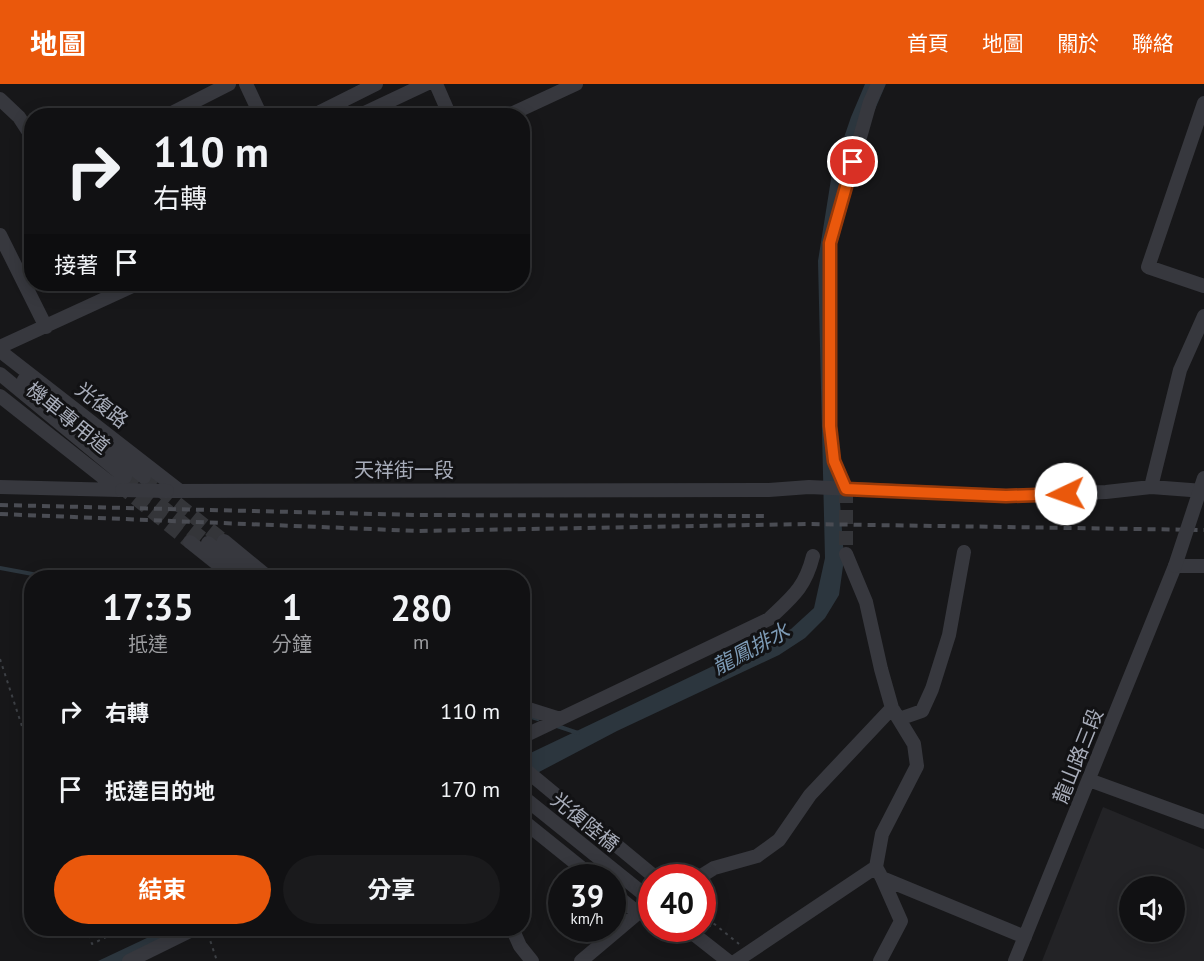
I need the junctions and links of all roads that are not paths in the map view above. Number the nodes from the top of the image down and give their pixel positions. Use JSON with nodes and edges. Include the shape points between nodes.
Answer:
{"nodes":[{"id":1,"x":229,"y":84,"type":"edge"},
{"id":2,"x":246,"y":84,"type":"edge"},
{"id":3,"x":376,"y":84,"type":"edge"},
{"id":4,"x":426,"y":84,"type":"edge"},
{"id":5,"x":436,"y":84,"type":"edge"},
{"id":6,"x":576,"y":84,"type":"edge"},
{"id":7,"x":878,"y":84,"type":"edge"},
{"id":8,"x":0,"y":99,"type":"edge"},
{"id":9,"x":1204,"y":103,"type":"edge"},
{"id":10,"x":182,"y":108,"type":"edge"},
{"id":11,"x":257,"y":108,"type":"edge"},
{"id":12,"x":328,"y":108,"type":"edge"},
{"id":13,"x":375,"y":108,"type":"edge"},
{"id":14,"x":446,"y":108,"type":"edge"},
{"id":15,"x":524,"y":108,"type":"edge"},
{"id":16,"x":24,"y":125,"type":"edge"},
{"id":17,"x":1198,"y":142,"type":"edge"},
{"id":18,"x":0,"y":235,"type":"edge"},
{"id":19,"x":24,"y":283,"type":"edge"},
{"id":20,"x":1204,"y":286,"type":"edge"},
{"id":21,"x":28,"y":291,"type":"edge"},
{"id":22,"x":107,"y":291,"type":"edge"},
{"id":23,"x":122,"y":291,"type":"edge"},
{"id":24,"x":110,"y":297,"type":"junction"},
{"id":25,"x":1204,"y":316,"type":"edge"},
{"id":26,"x":46,"y":327,"type":"junction"},
{"id":27,"x":0,"y":347,"type":"edge"},
{"id":28,"x":0,"y":351,"type":"edge"},
{"id":29,"x":0,"y":361,"type":"edge"},
{"id":30,"x":0,"y":374,"type":"edge"},
{"id":31,"x":0,"y":388,"type":"edge"},
{"id":32,"x":0,"y":396,"type":"edge"},
{"id":33,"x":144,"y":477,"type":"tunnel mouth"},
{"id":34,"x":1204,"y":478,"type":"edge"},
{"id":35,"x":119,"y":484,"type":"junction"},
{"id":36,"x":0,"y":487,"type":"edge"},
{"id":37,"x":1151,"y":487,"type":"junction"},
{"id":38,"x":846,"y":489,"type":"junction"},
{"id":39,"x":173,"y":491,"type":"junction"},
{"id":40,"x":1204,"y":491,"type":"edge"},
{"id":41,"x":224,"y":541,"type":"tunnel mouth"},
{"id":42,"x":190,"y":542,"type":"tunnel mouth"},
{"id":43,"x":208,"y":543,"type":"tunnel mouth"},
{"id":44,"x":964,"y":552,"type":"dead end"},
{"id":45,"x":846,"y":554,"type":"tunnel mouth"},
{"id":46,"x":813,"y":556,"type":"dead end"},
{"id":47,"x":1175,"y":566,"type":"junction"},
{"id":48,"x":1204,"y":566,"type":"edge"},
{"id":49,"x":225,"y":570,"type":"edge"},
{"id":50,"x":242,"y":570,"type":"edge"},
{"id":51,"x":260,"y":570,"type":"edge"},
{"id":52,"x":530,"y":710,"type":"edge"},
{"id":53,"x":896,"y":714,"type":"junction"},
{"id":54,"x":560,"y":719,"type":"junction"},
{"id":55,"x":530,"y":733,"type":"edge"},
{"id":56,"x":530,"y":774,"type":"edge"},
{"id":57,"x":1089,"y":780,"type":"junction"},
{"id":58,"x":530,"y":802,"type":"edge"},
{"id":59,"x":1204,"y":822,"type":"edge"},
{"id":60,"x":530,"y":826,"type":"edge"},
{"id":61,"x":577,"y":864,"type":"edge"},
{"id":62,"x":639,"y":864,"type":"edge"},
{"id":63,"x":716,"y":867,"type":"edge"},
{"id":64,"x":879,"y":873,"type":"junction"},
{"id":65,"x":638,"y":890,"type":"edge"},
{"id":66,"x":626,"y":903,"type":"edge"},
{"id":67,"x":638,"y":913,"type":"joint"},
{"id":68,"x":180,"y":936,"type":"edge"},
{"id":69,"x":516,"y":936,"type":"edge"},
{"id":70,"x":1025,"y":937,"type":"junction"},
{"id":71,"x":703,"y":942,"type":"edge"},
{"id":72,"x":722,"y":959,"type":"edge"},
{"id":73,"x":129,"y":961,"type":"edge"},
{"id":74,"x":532,"y":961,"type":"edge"},
{"id":75,"x":581,"y":961,"type":"edge"},
{"id":76,"x":736,"y":961,"type":"edge"},
{"id":77,"x":880,"y":961,"type":"edge"},
{"id":78,"x":1015,"y":961,"type":"edge"}],
"edges":[{"from":1,"to":10,"type":"street"},
{"from":2,"to":11,"type":"street"},
{"from":3,"to":12,"type":"street"},
{"from":4,"to":13,"type":"street"},
{"from":5,"to":14,"type":"street"},
{"from":6,"to":15,"type":"street"},
{"from":7,"to":38,"type":"street","via":[[830,243],[830,426],[834,461]]},
{"from":8,"to":16,"type":"street"},
{"from":9,"to":17,"type":"street"},
{"from":17,"to":20,"type":"street","via":[[1148,267]]},
{"from":18,"to":19,"type":"street"},
{"from":21,"to":26,"type":"street"},
{"from":22,"to":24,"type":"street"},
{"from":23,"to":24,"type":"street"},
{"from":24,"to":26,"type":"street"},
{"from":25,"to":37,"type":"street","via":[[1180,370]]},
{"from":26,"to":27,"type":"street"},
{"from":28,"to":39,"type":"street","name":"光復路"},
{"from":29,"to":33,"type":"street","name":"機車專用道"},
{"from":30,"to":35,"type":"street","name":"光復路"},
{"from":31,"to":35,"type":"street","name":"機車專用道"},
{"from":32,"to":35,"type":"street"},
{"from":34,"to":47,"type":"street","name":"龍山路三段","bridge":true},
{"from":35,"to":36,"type":"street","name":"天祥街一段"},
{"from":35,"to":39,"type":"street","name":"天祥街一段","bridge":true},
{"from":37,"to":38,"type":"street","via":[[1006,496]]},
{"from":37,"to":40,"type":"street"},
{"from":38,"to":39,"type":"street","name":"天祥街一段"},
{"from":41,"to":51,"type":"street"},
{"from":42,"to":49,"type":"street"},
{"from":43,"to":50,"type":"street"},
{"from":44,"to":53,"type":"street","via":[[949,635],[932,689],[922,711]]},
{"from":45,"to":53,"type":"street","via":[[866,602]]},
{"from":46,"to":54,"type":"street","via":[[809,574],[798,591],[769,619]]},
{"from":47,"to":48,"type":"street"},
{"from":47,"to":57,"type":"street","name":"龍山路三段"},
{"from":52,"to":54,"type":"street"},
{"from":53,"to":63,"type":"street","via":[[810,795],[779,840],[757,856]]},
{"from":53,"to":64,"type":"street","via":[[914,744],[917,766],[882,834]]},
{"from":54,"to":55,"type":"street"},
{"from":56,"to":62,"type":"street"},
{"from":57,"to":59,"type":"street"},
{"from":57,"to":70,"type":"street","name":"龍山路三段"},
{"from":58,"to":65,"type":"street","name":"光復陸橋"},
{"from":60,"to":61,"type":"street"},
{"from":64,"to":70,"type":"street"},
{"from":64,"to":76,"type":"street"},
{"from":64,"to":77,"type":"street","via":[[901,921]]},
{"from":66,"to":67,"type":"street"},
{"from":67,"to":75,"type":"street"},
{"from":68,"to":73,"type":"street"},
{"from":69,"to":74,"type":"street"},
{"from":70,"to":78,"type":"street","name":"龍山路三段"},
{"from":71,"to":72,"type":"street"}]}
